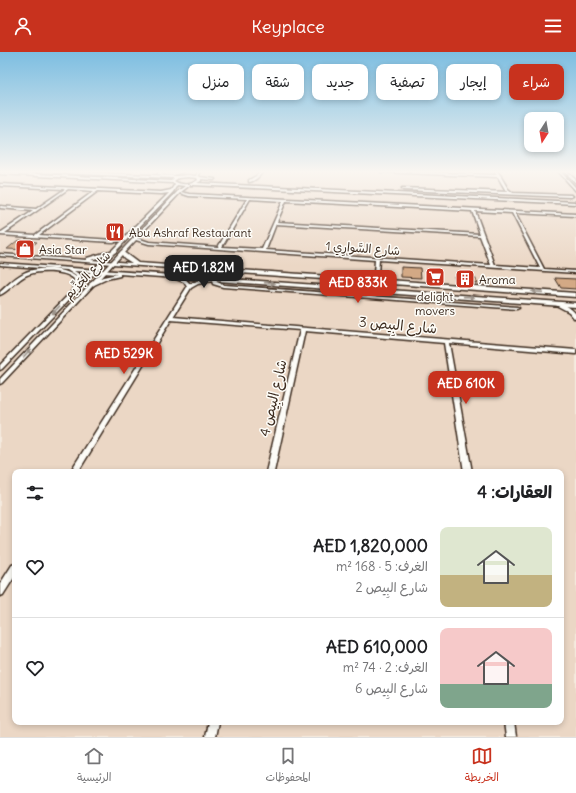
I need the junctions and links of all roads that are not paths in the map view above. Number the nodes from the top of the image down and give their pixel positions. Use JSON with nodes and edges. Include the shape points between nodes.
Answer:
{"nodes":[{"id":1,"x":46,"y":203,"type":"edge"},
{"id":2,"x":80,"y":203,"type":"edge"},
{"id":3,"x":160,"y":203,"type":"edge"},
{"id":4,"x":169,"y":203,"type":"edge"},
{"id":5,"x":246,"y":203,"type":"edge"},
{"id":6,"x":284,"y":203,"type":"edge"},
{"id":7,"x":349,"y":203,"type":"edge"},
{"id":8,"x":371,"y":204,"type":"joint"},
{"id":9,"x":0,"y":208,"type":"edge"},
{"id":10,"x":36,"y":210,"type":"junction"},
{"id":11,"x":473,"y":210,"type":"junction"},
{"id":12,"x":514,"y":212,"type":"junction"},
{"id":13,"x":576,"y":215,"type":"edge"},
{"id":14,"x":275,"y":223,"type":"junction"},
{"id":15,"x":1,"y":234,"type":"edge"},
{"id":16,"x":482,"y":235,"type":"junction"},
{"id":17,"x":36,"y":236,"type":"junction"},
{"id":18,"x":126,"y":238,"type":"junction"},
{"id":19,"x":135,"y":239,"type":"junction"},
{"id":20,"x":113,"y":241,"type":"junction"},
{"id":21,"x":149,"y":243,"type":"junction"},
{"id":22,"x":119,"y":245,"type":"junction"},
{"id":23,"x":128,"y":246,"type":"junction"},
{"id":24,"x":220,"y":248,"type":"junction"},
{"id":25,"x":114,"y":251,"type":"junction"},
{"id":26,"x":263,"y":251,"type":"junction"},
{"id":27,"x":122,"y":252,"type":"junction"},
{"id":28,"x":0,"y":255,"type":"edge"},
{"id":29,"x":377,"y":259,"type":"junction"},
{"id":30,"x":82,"y":261,"type":"junction"},
{"id":31,"x":0,"y":262,"type":"edge"},
{"id":32,"x":113,"y":263,"type":"junction"},
{"id":33,"x":102,"y":264,"type":"junction"},
{"id":34,"x":18,"y":265,"type":"junction"},
{"id":35,"x":142,"y":265,"type":"junction"},
{"id":36,"x":493,"y":266,"type":"junction"},
{"id":37,"x":177,"y":267,"type":"junction"},
{"id":38,"x":64,"y":268,"type":"junction"},
{"id":39,"x":107,"y":269,"type":"junction"},
{"id":40,"x":96,"y":270,"type":"junction"},
{"id":41,"x":543,"y":270,"type":"junction"},
{"id":42,"x":576,"y":272,"type":"edge"},
{"id":43,"x":139,"y":273,"type":"junction"},
{"id":44,"x":376,"y":274,"type":"junction"},
{"id":45,"x":173,"y":276,"type":"junction"},
{"id":46,"x":213,"y":279,"type":"junction"},
{"id":47,"x":368,"y":280,"type":"junction"},
{"id":48,"x":385,"y":281,"type":"junction"},
{"id":49,"x":92,"y":284,"type":"junction"},
{"id":50,"x":79,"y":286,"type":"junction"},
{"id":51,"x":188,"y":287,"type":"junction"},
{"id":52,"x":74,"y":291,"type":"junction"},
{"id":53,"x":0,"y":293,"type":"edge"},
{"id":54,"x":576,"y":294,"type":"edge"},
{"id":55,"x":556,"y":303,"type":"junction"},
{"id":56,"x":576,"y":304,"type":"edge"},
{"id":57,"x":517,"y":308,"type":"dead end"},
{"id":58,"x":575,"y":314,"type":"edge"},
{"id":59,"x":169,"y":318,"type":"junction"},
{"id":60,"x":303,"y":329,"type":"junction"},
{"id":61,"x":446,"y":341,"type":"junction"},
{"id":62,"x":576,"y":352,"type":"edge"},
{"id":63,"x":0,"y":368,"type":"edge"},
{"id":64,"x":0,"y":382,"type":"edge"},
{"id":65,"x":76,"y":469,"type":"edge"},
{"id":66,"x":271,"y":469,"type":"edge"},
{"id":67,"x":467,"y":469,"type":"edge"},
{"id":68,"x":12,"y":573,"type":"edge"},
{"id":69,"x":0,"y":592,"type":"edge"},
{"id":70,"x":213,"y":725,"type":"edge"},
{"id":71,"x":510,"y":725,"type":"edge"},
{"id":72,"x":210,"y":737,"type":"edge"},
{"id":73,"x":512,"y":737,"type":"edge"}],
"edges":[{"from":1,"to":10,"type":"street"},
{"from":2,"to":17,"type":"street"},
{"from":3,"to":18,"type":"street","name":"شارع الجَزِّيم"},
{"from":4,"to":19,"type":"street","name":"شارع الجَزِّيم"},
{"from":5,"to":24,"type":"street"},
{"from":6,"to":14,"type":"street"},
{"from":7,"to":8,"type":"street"},
{"from":8,"to":11,"type":"street"},
{"from":9,"to":10,"type":"street"},
{"from":10,"to":15,"type":"street"},
{"from":11,"to":12,"type":"street"},
{"from":11,"to":16,"type":"street"},
{"from":12,"to":13,"type":"street"},
{"from":12,"to":41,"type":"street"},
{"from":14,"to":16,"type":"street"},
{"from":14,"to":26,"type":"street"},
{"from":15,"to":17,"type":"street"},
{"from":16,"to":36,"type":"street"},
{"from":17,"to":20,"type":"street"},
{"from":18,"to":20,"type":"street"},
{"from":18,"to":22,"type":"street","name":"شارع الجَزِّيم"},
{"from":19,"to":21,"type":"street","name":"شارع السَّوارِي 1"},
{"from":19,"to":23,"type":"street","name":"شارع الجَزِّيم"},
{"from":20,"to":22,"type":"street"},
{"from":21,"to":23,"type":"street","name":"شارع السَّوارِي 1"},
{"from":21,"to":24,"type":"street","name":"شارع السَّوارِي 1"},
{"from":22,"to":25,"type":"street","name":"شارع الجَزِّيم"},
{"from":23,"to":27,"type":"street","name":"شارع الجَزِّيم"},
{"from":24,"to":26,"type":"street","name":"شارع السَّوارِي 1"},
{"from":25,"to":30,"type":"main road"},
{"from":25,"to":33,"type":"street","name":"شارع الجَزِّيم"},
{"from":26,"to":29,"type":"street","name":"شارع السَّوارِي 1"},
{"from":27,"to":32,"type":"street","name":"شارع الجَزِّيم"},
{"from":27,"to":35,"type":"main road","via":[[129,259]]},
{"from":28,"to":30,"type":"main road"},
{"from":29,"to":36,"type":"street","name":"شارع السَّوارِي 1"},
{"from":29,"to":44,"type":"street"},
{"from":30,"to":33,"type":"main road"},
{"from":31,"to":33,"type":"main road"},
{"from":31,"to":34,"type":"main road"},
{"from":32,"to":33,"type":"main road"},
{"from":32,"to":35,"type":"main road"},
{"from":32,"to":39,"type":"street","name":"شارع الجَزِّيم"},
{"from":33,"to":40,"type":"street","name":"شارع الجَزِّيم"},
{"from":34,"to":38,"type":"main road"},
{"from":34,"to":53,"type":"street","via":[[23,272]]},
{"from":35,"to":37,"type":"main road"},
{"from":36,"to":41,"type":"street","name":"شارع السَّوارِي 1"},
{"from":37,"to":39,"type":"main road","via":[[124,266]]},
{"from":37,"to":47,"type":"main road"},
{"from":38,"to":40,"type":"main road"},
{"from":38,"to":50,"type":"main road","via":[[78,275]]},
{"from":39,"to":40,"type":"main road"},
{"from":39,"to":43,"type":"main road"},
{"from":39,"to":49,"type":"street","name":"شارع الجَزِّيم"},
{"from":40,"to":50,"type":"street","name":"شارع الجَزِّيم"},
{"from":41,"to":42,"type":"street","name":"شارع السَّوارِي 1"},
{"from":43,"to":45,"type":"main road"},
{"from":43,"to":49,"type":"main road","via":[[109,276]]},
{"from":44,"to":47,"type":"street"},
{"from":44,"to":48,"type":"street"},
{"from":45,"to":46,"type":"main road"},
{"from":45,"to":51,"type":"street","via":[[185,281]]},
{"from":46,"to":51,"type":"street"},
{"from":46,"to":55,"type":"main road","one_way":true},
{"from":46,"to":57,"type":"street","via":[[215,284],[223,286]]},
{"from":47,"to":48,"type":"main road"},
{"from":54,"to":48,"type":"main road","one_way":true},
{"from":64,"to":49,"type":"street","name":"شارع الجَزِّيم","one_way":true},
{"from":50,"to":52,"type":"street","name":"شارع الجَزِّيم"},
{"from":51,"to":59,"type":"street"},
{"from":52,"to":53,"type":"street","via":[[76,280],[73,275],[37,270],[24,274]]},
{"from":52,"to":63,"type":"street","name":"شارع الجَزِّيم","one_way":true},
{"from":55,"to":56,"type":"main road"},
{"from":55,"to":58,"type":"street"},
{"from":59,"to":60,"type":"street","name":"شارع البِيص 3"},
{"from":59,"to":65,"type":"street"},
{"from":60,"to":61,"type":"street","name":"شارع البِيص 3"},
{"from":60,"to":66,"type":"street","name":"شارع البِيص 4"},
{"from":61,"to":62,"type":"street","name":"شارع البِيص 3"},
{"from":61,"to":67,"type":"street"},
{"from":68,"to":69,"type":"street"},
{"from":70,"to":72,"type":"street"},
{"from":71,"to":73,"type":"street"}]}
